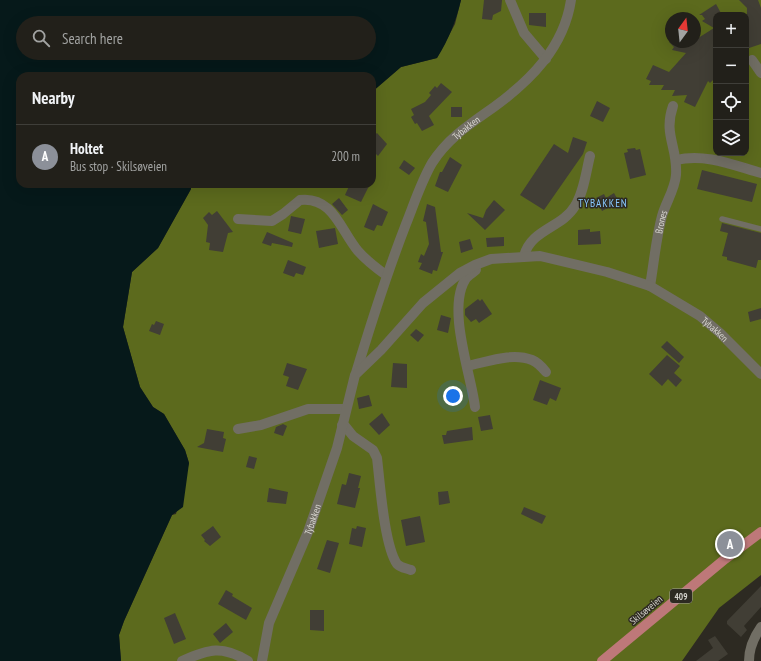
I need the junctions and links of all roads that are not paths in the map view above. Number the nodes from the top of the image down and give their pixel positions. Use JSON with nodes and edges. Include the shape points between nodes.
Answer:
{"nodes":[{"id":1,"x":510,"y":0,"type":"edge"},
{"id":2,"x":571,"y":0,"type":"edge"},
{"id":3,"x":546,"y":59,"type":"junction"},
{"id":4,"x":752,"y":60,"type":"dead end"},
{"id":5,"x":761,"y":73,"type":"edge"},
{"id":6,"x":673,"y":106,"type":"dead end"},
{"id":7,"x":590,"y":156,"type":"dead end"},
{"id":8,"x":676,"y":160,"type":"junction"},
{"id":9,"x":761,"y":173,"type":"edge"},
{"id":10,"x":238,"y":219,"type":"dead end"},
{"id":11,"x":722,"y":219,"type":"dead end"},
{"id":12,"x":761,"y":229,"type":"edge"},
{"id":13,"x":524,"y":256,"type":"junction"},
{"id":14,"x":475,"y":264,"type":"junction"},
{"id":15,"x":386,"y":275,"type":"junction"},
{"id":16,"x":650,"y":286,"type":"junction"},
{"id":17,"x":467,"y":366,"type":"junction"},
{"id":18,"x":546,"y":372,"type":"dead end"},
{"id":19,"x":761,"y":374,"type":"edge"},
{"id":20,"x":355,"y":375,"type":"junction"},
{"id":21,"x":475,"y":407,"type":"dead end"},
{"id":22,"x":346,"y":409,"type":"junction"},
{"id":23,"x":342,"y":425,"type":"junction"},
{"id":24,"x":238,"y":429,"type":"dead end"},
{"id":25,"x":761,"y":532,"type":"edge"},
{"id":26,"x":411,"y":570,"type":"dead end"},
{"id":27,"x":761,"y":627,"type":"edge"},
{"id":28,"x":182,"y":661,"type":"edge"},
{"id":29,"x":248,"y":661,"type":"edge"},
{"id":30,"x":262,"y":661,"type":"edge"},
{"id":31,"x":602,"y":661,"type":"edge"},
{"id":32,"x":749,"y":661,"type":"edge"}],
"edges":[{"from":1,"to":3,"type":"street","via":[[524,33]]},
{"from":2,"to":3,"type":"street","name":"Tybakken","via":[[568,19],[561,37]]},
{"from":3,"to":15,"type":"street","name":"Tybakken","via":[[527,80],[472,121],[445,145],[420,188]]},
{"from":4,"to":5,"type":"street"},
{"from":6,"to":8,"type":"street","name":"Brones","via":[[668,126]]},
{"from":7,"to":13,"type":"street","via":[[575,206],[566,216],[535,236],[526,247]]},
{"from":8,"to":9,"type":"street","via":[[686,157],[707,158]]},
{"from":8,"to":16,"type":"street","name":"Brones","via":[[675,183],[661,218]]},
{"from":10,"to":15,"type":"street","via":[[272,221],[300,200],[316,203],[333,213],[358,251]]},
{"from":11,"to":12,"type":"lane"},
{"from":13,"to":14,"type":"street","name":"Tybakken","via":[[490,259]]},
{"from":13,"to":16,"type":"street","name":"Tybakken","via":[[553,258]]},
{"from":14,"to":17,"type":"street","via":[[476,270],[465,278],[461,288],[458,307]]},
{"from":14,"to":20,"type":"street","name":"Tybakken","via":[[438,288]]},
{"from":15,"to":20,"type":"street","name":"Tybakken"},
{"from":16,"to":19,"type":"street","name":"Tybakken","via":[[700,316]]},
{"from":17,"to":18,"type":"street","via":[[500,358],[520,357],[536,362]]},
{"from":17,"to":21,"type":"street"},
{"from":20,"to":22,"type":"street","name":"Tybakken"},
{"from":22,"to":23,"type":"street","name":"Tybakken"},
{"from":22,"to":24,"type":"street","via":[[308,409],[261,425]]},
{"from":23,"to":26,"type":"street","via":[[373,450],[377,458],[383,511],[393,554],[402,568]]},
{"from":23,"to":30,"type":"street","name":"Tybakken","via":[[322,495],[269,623]]},
{"from":25,"to":31,"type":"main road","name":"Skilsøveien","number":"409"},
{"from":27,"to":32,"type":"street","via":[[755,635]]},
{"from":28,"to":29,"type":"street","via":[[215,649],[228,651]]}]}
